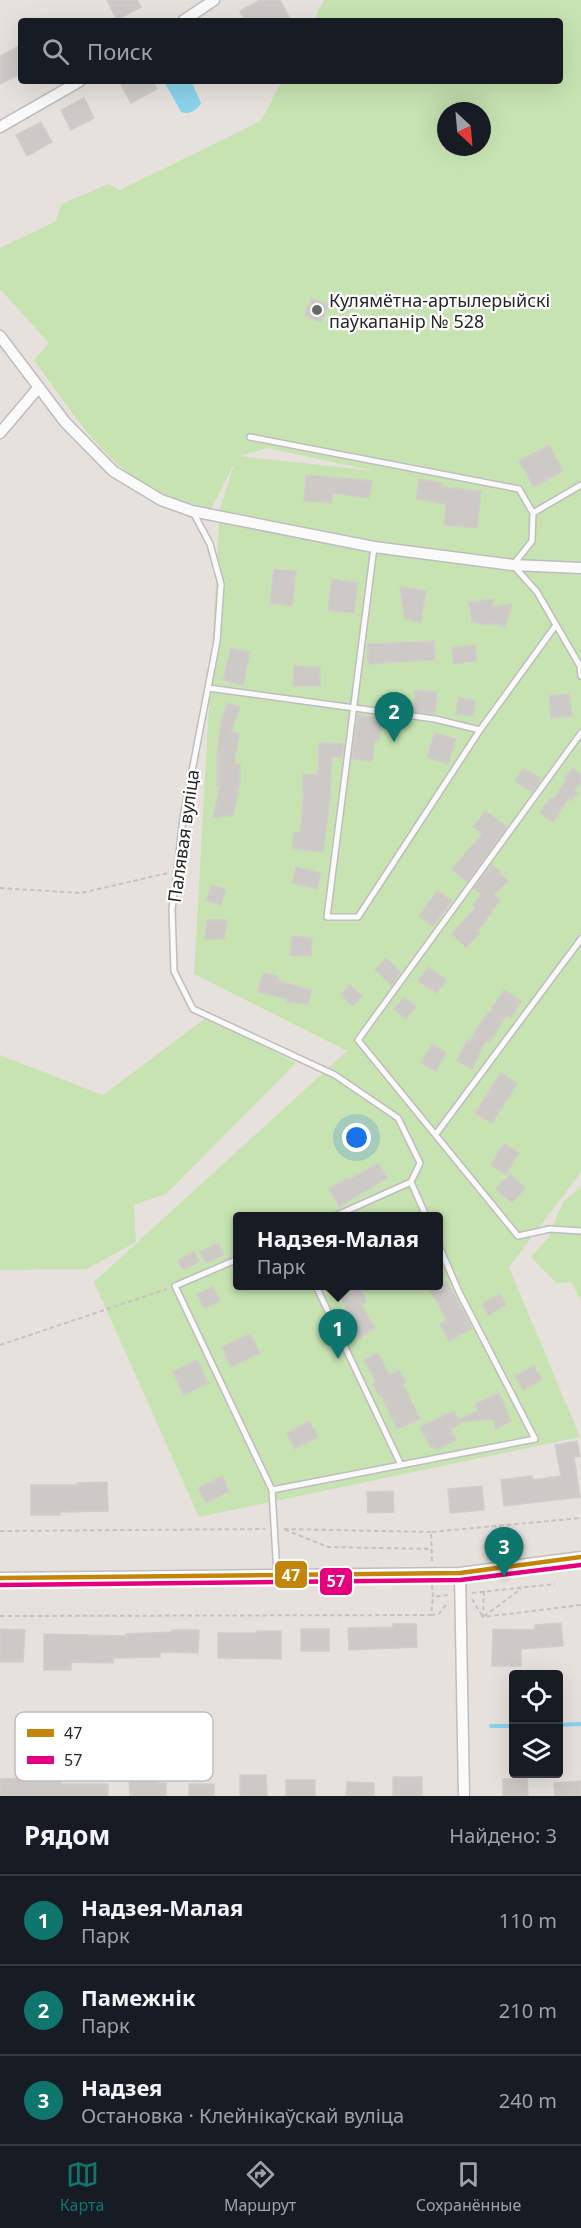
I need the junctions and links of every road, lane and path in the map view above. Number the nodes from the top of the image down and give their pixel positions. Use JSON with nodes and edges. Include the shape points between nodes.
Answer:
{"nodes":[{"id":1,"x":214,"y":0,"type":"edge"},
{"id":2,"x":187,"y":18,"type":"edge"},
{"id":3,"x":75,"y":84,"type":"edge"},
{"id":4,"x":0,"y":127,"type":"edge"},
{"id":5,"x":0,"y":336,"type":"edge"},
{"id":6,"x":39,"y":387,"type":"junction"},
{"id":7,"x":0,"y":433,"type":"edge"},
{"id":8,"x":250,"y":437,"type":"dead end"},
{"id":9,"x":581,"y":484,"type":"edge"},
{"id":10,"x":192,"y":511,"type":"junction"},
{"id":11,"x":533,"y":513,"type":"junction"},
{"id":12,"x":374,"y":547,"type":"junction"},
{"id":13,"x":513,"y":565,"type":"junction"},
{"id":14,"x":581,"y":568,"type":"edge"},
{"id":15,"x":556,"y":625,"type":"junction"},
{"id":16,"x":581,"y":676,"type":"edge"},
{"id":17,"x":208,"y":688,"type":"junction"},
{"id":18,"x":353,"y":708,"type":"junction"},
{"id":19,"x":480,"y":730,"type":"junction"},
{"id":20,"x":581,"y":732,"type":"edge"},
{"id":21,"x":177,"y":872,"type":"junction"},
{"id":22,"x":0,"y":888,"type":"edge"},
{"id":23,"x":581,"y":939,"type":"edge"},
{"id":24,"x":436,"y":1134,"type":"junction"},
{"id":25,"x":411,"y":1182,"type":"junction"},
{"id":26,"x":344,"y":1212,"type":"edge"},
{"id":27,"x":424,"y":1212,"type":"edge"},
{"id":28,"x":581,"y":1231,"type":"edge"},
{"id":29,"x":443,"y":1257,"type":"edge"},
{"id":30,"x":233,"y":1261,"type":"edge"},
{"id":31,"x":175,"y":1286,"type":"junction"},
{"id":32,"x":318,"y":1290,"type":"edge"},
{"id":33,"x":0,"y":1345,"type":"edge"},
{"id":34,"x":401,"y":1465,"type":"junction"},
{"id":35,"x":272,"y":1490,"type":"junction"},
{"id":36,"x":581,"y":1518,"type":"edge"},
{"id":37,"x":274,"y":1529,"type":"junction"},
{"id":38,"x":283,"y":1529,"type":"junction"},
{"id":39,"x":0,"y":1531,"type":"edge"},
{"id":40,"x":431,"y":1532,"type":"junction"},
{"id":41,"x":431,"y":1549,"type":"junction"},
{"id":42,"x":581,"y":1557,"type":"edge"},
{"id":43,"x":460,"y":1573,"type":"junction"},
{"id":44,"x":432,"y":1574,"type":"junction"},
{"id":45,"x":277,"y":1575,"type":"junction"},
{"id":46,"x":0,"y":1578,"type":"edge"},
{"id":47,"x":555,"y":1584,"type":"dead end"},
{"id":48,"x":524,"y":1587,"type":"junction"},
{"id":49,"x":484,"y":1592,"type":"junction"},
{"id":50,"x":433,"y":1597,"type":"junction"},
{"id":51,"x":581,"y":1605,"type":"edge"},
{"id":52,"x":431,"y":1615,"type":"junction"},
{"id":53,"x":0,"y":1616,"type":"edge"},
{"id":54,"x":483,"y":1617,"type":"junction"},
{"id":55,"x":464,"y":1796,"type":"edge"}],
"edges":[{"from":1,"to":2,"type":"street"},
{"from":3,"to":4,"type":"street"},
{"from":5,"to":6,"type":"street"},
{"from":6,"to":7,"type":"street"},
{"from":6,"to":10,"type":"street","via":[[65,422],[113,471],[161,500]]},
{"from":8,"to":11,"type":"lane","via":[[519,489]]},
{"from":9,"to":11,"type":"lane"},
{"from":10,"to":12,"type":"street"},
{"from":10,"to":17,"type":"lane","name":"Палявая вуліца","via":[[210,544],[220,584],[217,641]]},
{"from":11,"to":13,"type":"lane","via":[[532,541]]},
{"from":12,"to":13,"type":"street"},
{"from":12,"to":18,"type":"lane"},
{"from":13,"to":14,"type":"street"},
{"from":13,"to":15,"type":"lane","via":[[537,592]]},
{"from":15,"to":16,"type":"lane","via":[[580,666]]},
{"from":15,"to":19,"type":"lane"},
{"from":17,"to":18,"type":"lane"},
{"from":17,"to":21,"type":"lane","name":"Палявая вуліца","via":[[183,818]]},
{"from":18,"to":19,"type":"lane","via":[[435,719]]},
{"from":18,"to":19,"type":"lane","via":[[327,917],[358,916]]},
{"from":20,"to":24,"type":"lane","via":[[358,1040]]},
{"from":21,"to":22,"type":"path","via":[[81,893]]},
{"from":21,"to":25,"type":"lane","name":"Палявая вуліца","via":[[172,909],[174,971],[193,1009],[335,1075],[398,1118],[420,1163]]},
{"from":23,"to":24,"type":"lane"},
{"from":24,"to":28,"type":"lane","via":[[518,1236],[550,1230]]},
{"from":25,"to":26,"type":"lane"},
{"from":25,"to":27,"type":"lane"},
{"from":29,"to":34,"type":"lane","via":[[535,1439]]},
{"from":30,"to":31,"type":"lane"},
{"from":31,"to":33,"type":"path"},
{"from":31,"to":35,"type":"lane"},
{"from":32,"to":34,"type":"lane"},
{"from":34,"to":35,"type":"lane"},
{"from":35,"to":37,"type":"lane"},
{"from":36,"to":40,"type":"path"},
{"from":37,"to":38,"type":"path"},
{"from":37,"to":39,"type":"path"},
{"from":37,"to":45,"type":"lane"},
{"from":38,"to":40,"type":"path"},
{"from":38,"to":41,"type":"path","via":[[328,1547]]},
{"from":40,"to":41,"type":"path"},
{"from":41,"to":44,"type":"path"},
{"from":42,"to":43,"type":"street"},
{"from":43,"to":44,"type":"street"},
{"from":43,"to":55,"type":"street"},
{"from":44,"to":45,"type":"street"},
{"from":44,"to":50,"type":"path"},
{"from":45,"to":46,"type":"street"},
{"from":47,"to":48,"type":"path"},
{"from":48,"to":49,"type":"path"},
{"from":48,"to":54,"type":"path"},
{"from":49,"to":54,"type":"path"},
{"from":49,"to":54,"type":"path","via":[[469,1593]]},
{"from":50,"to":52,"type":"path"},
{"from":50,"to":52,"type":"path","via":[[454,1594],[439,1614]]},
{"from":51,"to":54,"type":"path"},
{"from":52,"to":53,"type":"path"}]}
